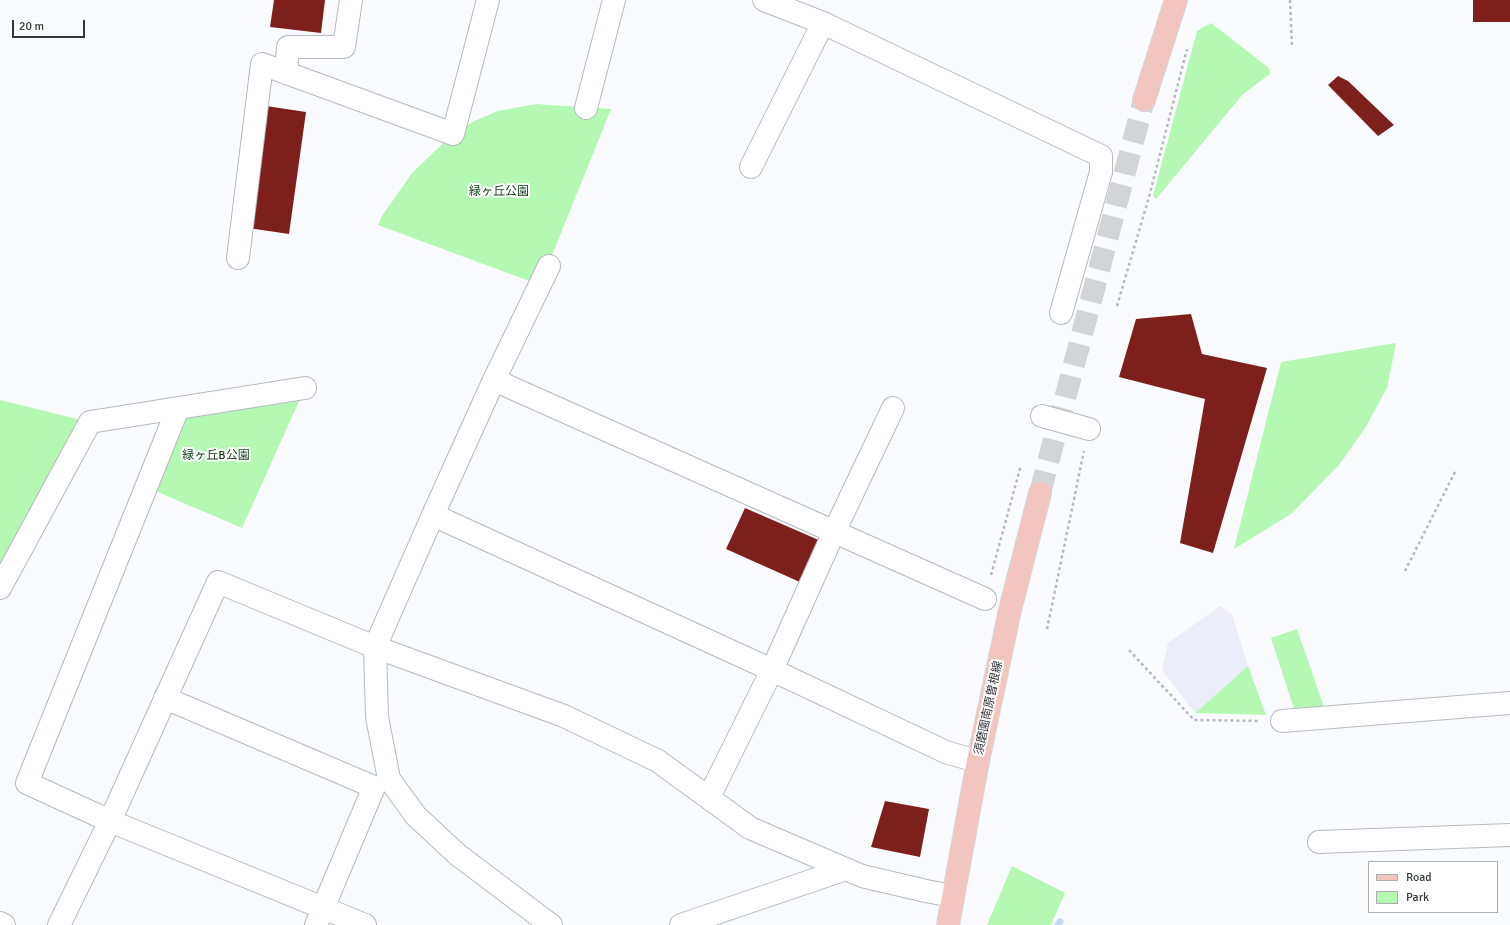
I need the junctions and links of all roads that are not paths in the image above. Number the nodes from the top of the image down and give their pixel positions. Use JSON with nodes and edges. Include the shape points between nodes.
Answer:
{"nodes":[{"id":1,"x":351,"y":0,"type":"edge"},
{"id":2,"x":488,"y":0,"type":"edge"},
{"id":3,"x":614,"y":0,"type":"edge"},
{"id":4,"x":764,"y":0,"type":"edge"},
{"id":5,"x":1176,"y":0,"type":"edge"},
{"id":6,"x":805,"y":10,"type":"edge"},
{"id":7,"x":823,"y":23,"type":"junction"},
{"id":8,"x":286,"y":73,"type":"junction"},
{"id":9,"x":1144,"y":100,"type":"tunnel mouth"},
{"id":10,"x":586,"y":108,"type":"dead end"},
{"id":11,"x":751,"y":167,"type":"dead end"},
{"id":12,"x":238,"y":258,"type":"dead end"},
{"id":13,"x":550,"y":266,"type":"dead end"},
{"id":14,"x":1060,"y":313,"type":"dead end"},
{"id":15,"x":494,"y":380,"type":"junction"},
{"id":16,"x":305,"y":388,"type":"dead end"},
{"id":17,"x":178,"y":408,"type":"junction"},
{"id":18,"x":894,"y":408,"type":"dead end"},
{"id":19,"x":1042,"y":416,"type":"dead end"},
{"id":20,"x":1089,"y":429,"type":"road end"},
{"id":21,"x":1040,"y":493,"type":"tunnel mouth"},
{"id":22,"x":432,"y":515,"type":"junction"},
{"id":23,"x":834,"y":532,"type":"junction"},
{"id":24,"x":0,"y":588,"type":"edge"},
{"id":25,"x":985,"y":599,"type":"road end"},
{"id":26,"x":375,"y":647,"type":"junction"},
{"id":27,"x":772,"y":670,"type":"junction"},
{"id":28,"x":166,"y":698,"type":"junction"},
{"id":29,"x":1510,"y":703,"type":"edge"},
{"id":30,"x":1282,"y":721,"type":"road end"},
{"id":31,"x":978,"y":761,"type":"junction"},
{"id":32,"x":709,"y":797,"type":"junction"},
{"id":33,"x":110,"y":821,"type":"junction"},
{"id":34,"x":1510,"y":835,"type":"edge"},
{"id":35,"x":1319,"y":842,"type":"dead end"},
{"id":36,"x":846,"y":869,"type":"junction"},
{"id":37,"x":952,"y":896,"type":"junction"},
{"id":38,"x":319,"y":916,"type":"edge"},
{"id":39,"x":0,"y":923,"type":"edge"},
{"id":40,"x":4,"y":925,"type":"edge"},
{"id":41,"x":59,"y":925,"type":"edge"},
{"id":42,"x":365,"y":925,"type":"edge"},
{"id":43,"x":551,"y":925,"type":"edge"},
{"id":44,"x":682,"y":925,"type":"edge"},
{"id":45,"x":948,"y":925,"type":"edge"}],
"edges":[{"from":1,"to":8,"type":"street","via":[[344,47],[288,47]]},
{"from":2,"to":8,"type":"street","via":[[453,134]]},
{"from":3,"to":10,"type":"street"},
{"from":4,"to":6,"type":"street"},
{"from":5,"to":9,"type":"main road"},
{"from":6,"to":7,"type":"street"},
{"from":7,"to":11,"type":"street"},
{"from":7,"to":14,"type":"street","via":[[1100,156],[1101,172]]},
{"from":8,"to":12,"type":"street","via":[[262,64]]},
{"from":13,"to":15,"type":"street"},
{"from":15,"to":22,"type":"street"},
{"from":15,"to":23,"type":"street"},
{"from":16,"to":17,"type":"street"},
{"from":17,"to":24,"type":"street","via":[[90,422]]},
{"from":17,"to":33,"type":"street","via":[[27,783]]},
{"from":18,"to":23,"type":"street"},
{"from":19,"to":20,"type":"street"},
{"from":21,"to":31,"type":"main road","name":"須磨園南原曽根線","via":[[1010,610]]},
{"from":22,"to":26,"type":"street"},
{"from":22,"to":27,"type":"street"},
{"from":23,"to":25,"type":"street"},
{"from":23,"to":27,"type":"street"},
{"from":26,"to":28,"type":"street","via":[[218,582]]},
{"from":26,"to":32,"type":"street","via":[[564,716],[658,760]]},
{"from":26,"to":43,"type":"street","via":[[377,717],[389,779],[416,816],[458,855]]},
{"from":27,"to":31,"type":"street","via":[[948,753]]},
{"from":27,"to":32,"type":"street"},
{"from":28,"to":33,"type":"street"},
{"from":28,"to":38,"type":"street","via":[[374,787]]},
{"from":29,"to":30,"type":"street"},
{"from":31,"to":37,"type":"main road","name":"須磨園南原曽根線"},
{"from":32,"to":36,"type":"street","via":[[750,828]]},
{"from":33,"to":38,"type":"street"},
{"from":33,"to":41,"type":"street"},
{"from":34,"to":35,"type":"street"},
{"from":36,"to":37,"type":"street","via":[[862,876]]},
{"from":36,"to":44,"type":"street"},
{"from":37,"to":45,"type":"main road","name":"須磨園南原曽根線"},
{"from":38,"to":42,"type":"street"},
{"from":39,"to":40,"type":"street"}]}
